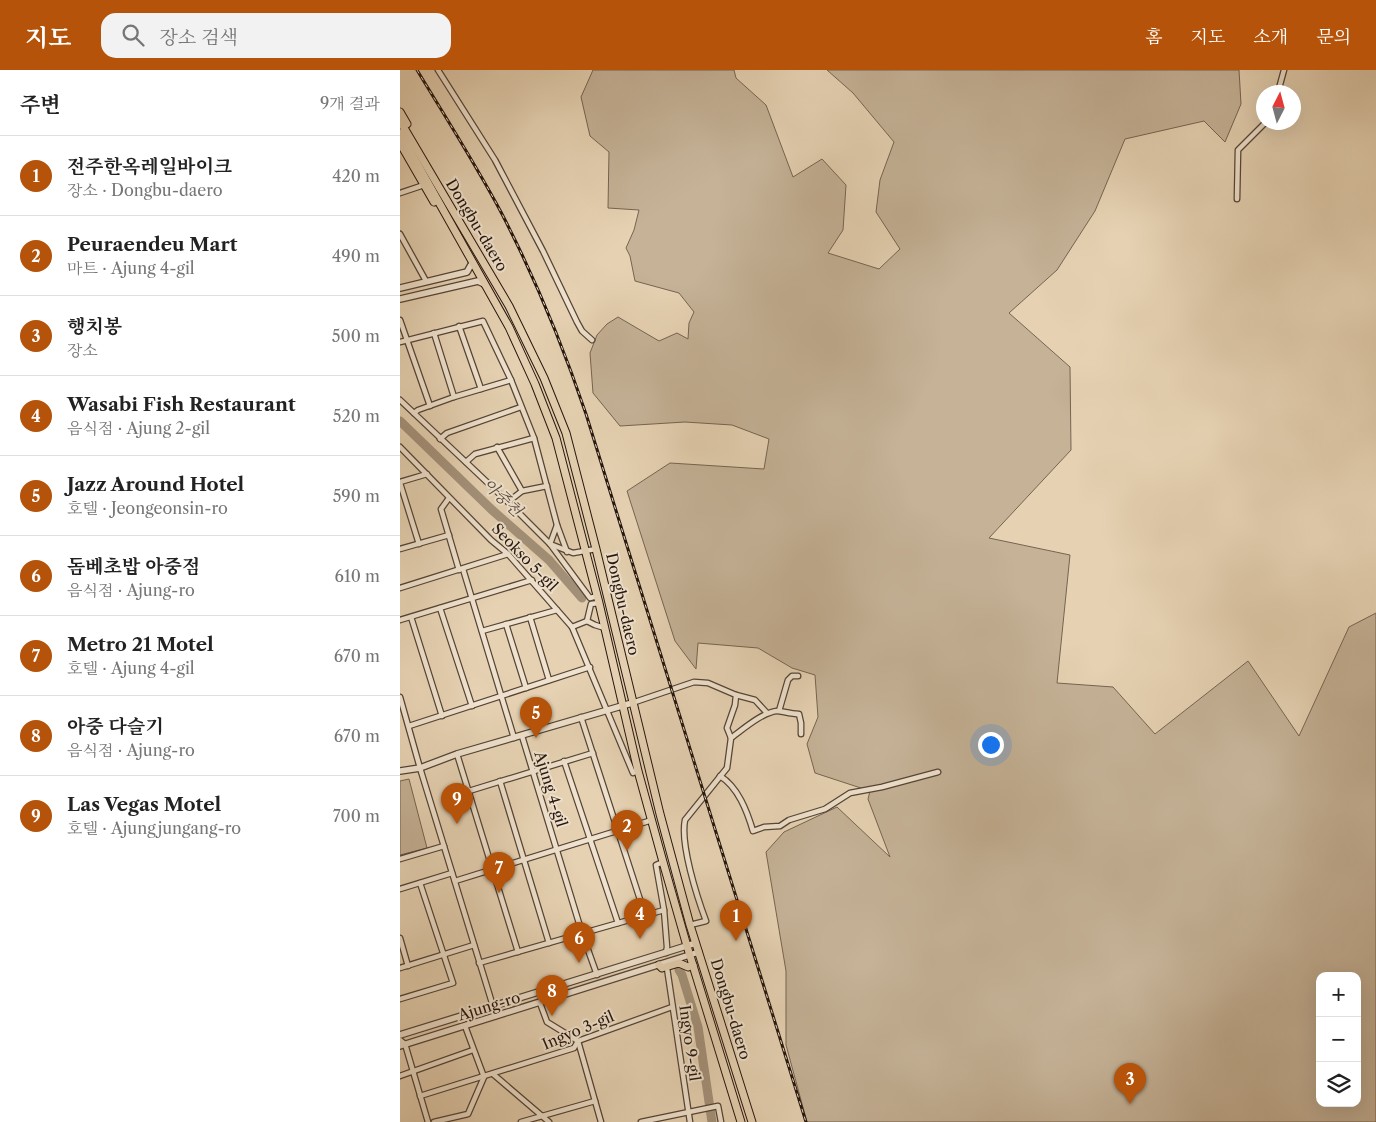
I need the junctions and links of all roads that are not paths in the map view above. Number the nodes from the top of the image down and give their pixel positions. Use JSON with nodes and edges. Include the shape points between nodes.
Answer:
{"nodes":[{"id":1,"x":438,"y":70,"type":"edge"},
{"id":2,"x":1284,"y":70,"type":"edge"},
{"id":3,"x":1280,"y":85,"type":"edge"},
{"id":4,"x":400,"y":112,"type":"edge"},
{"id":5,"x":400,"y":120,"type":"edge"},
{"id":6,"x":1258,"y":130,"type":"edge"},
{"id":7,"x":400,"y":133,"type":"edge"},
{"id":8,"x":400,"y":144,"type":"edge"},
{"id":9,"x":424,"y":185,"type":"junction"},
{"id":10,"x":400,"y":193,"type":"edge"},
{"id":11,"x":1237,"y":199,"type":"dead end"},
{"id":12,"x":442,"y":210,"type":"junction"},
{"id":13,"x":400,"y":234,"type":"edge"},
{"id":14,"x":402,"y":240,"type":"edge"},
{"id":15,"x":472,"y":242,"type":"junction"},
{"id":16,"x":472,"y":263,"type":"junction"},
{"id":17,"x":426,"y":281,"type":"junction"},
{"id":18,"x":484,"y":284,"type":"junction"},
{"id":19,"x":400,"y":288,"type":"edge"},
{"id":20,"x":400,"y":299,"type":"edge"},
{"id":21,"x":400,"y":320,"type":"edge"},
{"id":22,"x":459,"y":326,"type":"junction"},
{"id":23,"x":434,"y":333,"type":"junction"},
{"id":24,"x":407,"y":340,"type":"junction"},
{"id":25,"x":592,"y":340,"type":"dead end"},
{"id":26,"x":400,"y":342,"type":"edge"},
{"id":27,"x":511,"y":380,"type":"junction"},
{"id":28,"x":481,"y":389,"type":"junction"},
{"id":29,"x":454,"y":397,"type":"junction"},
{"id":30,"x":400,"y":400,"type":"edge"},
{"id":31,"x":430,"y":406,"type":"junction"},
{"id":32,"x":521,"y":407,"type":"junction"},
{"id":33,"x":414,"y":413,"type":"junction"},
{"id":34,"x":440,"y":438,"type":"junction"},
{"id":35,"x":534,"y":438,"type":"junction"},
{"id":36,"x":400,"y":447,"type":"edge"},
{"id":37,"x":497,"y":447,"type":"junction"},
{"id":38,"x":403,"y":452,"type":"edge"},
{"id":39,"x":466,"y":462,"type":"junction"},
{"id":40,"x":427,"y":474,"type":"junction"},
{"id":41,"x":400,"y":482,"type":"edge"},
{"id":42,"x":547,"y":486,"type":"junction"},
{"id":43,"x":522,"y":490,"type":"junction"},
{"id":44,"x":449,"y":498,"type":"junction"},
{"id":45,"x":508,"y":502,"type":"junction"},
{"id":46,"x":557,"y":525,"type":"junction"},
{"id":47,"x":449,"y":535,"type":"junction"},
{"id":48,"x":418,"y":544,"type":"junction"},
{"id":49,"x":550,"y":544,"type":"junction"},
{"id":50,"x":402,"y":548,"type":"edge"},
{"id":51,"x":596,"y":550,"type":"junction"},
{"id":52,"x":566,"y":552,"type":"junction"},
{"id":53,"x":585,"y":552,"type":"junction"},
{"id":54,"x":508,"y":554,"type":"junction"},
{"id":55,"x":461,"y":569,"type":"junction"},
{"id":56,"x":532,"y":580,"type":"junction"},
{"id":57,"x":400,"y":588,"type":"edge"},
{"id":58,"x":472,"y":598,"type":"junction"},
{"id":59,"x":594,"y":600,"type":"junction"},
{"id":60,"x":440,"y":608,"type":"junction"},
{"id":61,"x":557,"y":610,"type":"junction"},
{"id":62,"x":411,"y":617,"type":"junction"},
{"id":63,"x":530,"y":617,"type":"junction"},
{"id":64,"x":400,"y":620,"type":"edge"},
{"id":65,"x":588,"y":620,"type":"junction"},
{"id":66,"x":506,"y":624,"type":"junction"},
{"id":67,"x":572,"y":627,"type":"junction"},
{"id":68,"x":605,"y":628,"type":"junction"},
{"id":69,"x":482,"y":631,"type":"junction"},
{"id":70,"x":590,"y":667,"type":"junction"},
{"id":71,"x":798,"y":676,"type":"dead end"},
{"id":72,"x":549,"y":680,"type":"junction"},
{"id":73,"x":526,"y":688,"type":"junction"},
{"id":74,"x":736,"y":695,"type":"junction"},
{"id":75,"x":502,"y":696,"type":"junction"},
{"id":76,"x":400,"y":700,"type":"edge"},
{"id":77,"x":632,"y":702,"type":"junction"},
{"id":78,"x":623,"y":704,"type":"junction"},
{"id":79,"x":472,"y":706,"type":"junction"},
{"id":80,"x":606,"y":710,"type":"junction"},
{"id":81,"x":779,"y":711,"type":"junction"},
{"id":82,"x":767,"y":713,"type":"junction"},
{"id":83,"x":442,"y":716,"type":"junction"},
{"id":84,"x":582,"y":717,"type":"junction"},
{"id":85,"x":409,"y":726,"type":"junction"},
{"id":86,"x":801,"y":734,"type":"dead end"},
{"id":87,"x":522,"y":736,"type":"junction"},
{"id":88,"x":514,"y":738,"type":"junction"},
{"id":89,"x":731,"y":738,"type":"junction"},
{"id":90,"x":593,"y":752,"type":"junction"},
{"id":91,"x":458,"y":754,"type":"junction"},
{"id":92,"x":564,"y":761,"type":"junction"},
{"id":93,"x":420,"y":768,"type":"junction"},
{"id":94,"x":400,"y":771,"type":"edge"},
{"id":95,"x":532,"y":771,"type":"junction"},
{"id":96,"x":638,"y":771,"type":"junction"},
{"id":97,"x":938,"y":772,"type":"dead end"},
{"id":98,"x":720,"y":776,"type":"junction"},
{"id":99,"x":500,"y":781,"type":"junction"},
{"id":100,"x":469,"y":791,"type":"junction"},
{"id":101,"x":652,"y":820,"type":"junction"},
{"id":102,"x":617,"y":831,"type":"junction"},
{"id":103,"x":590,"y":839,"type":"junction"},
{"id":104,"x":444,"y":846,"type":"junction"},
{"id":105,"x":556,"y":850,"type":"junction"},
{"id":106,"x":400,"y":859,"type":"edge"},
{"id":107,"x":524,"y":860,"type":"junction"},
{"id":108,"x":663,"y":862,"type":"junction"},
{"id":109,"x":493,"y":869,"type":"junction"},
{"id":110,"x":452,"y":873,"type":"junction"},
{"id":111,"x":455,"y":881,"type":"junction"},
{"id":112,"x":420,"y":883,"type":"junction"},
{"id":113,"x":400,"y":889,"type":"edge"},
{"id":114,"x":664,"y":910,"type":"junction"},
{"id":115,"x":645,"y":915,"type":"junction"},
{"id":116,"x":618,"y":923,"type":"junction"},
{"id":117,"x":690,"y":924,"type":"junction"},
{"id":118,"x":582,"y":933,"type":"junction"},
{"id":119,"x":400,"y":938,"type":"edge"},
{"id":120,"x":549,"y":943,"type":"junction"},
{"id":121,"x":696,"y":943,"type":"junction"},
{"id":122,"x":474,"y":945,"type":"junction"},
{"id":123,"x":686,"y":946,"type":"junction"},
{"id":124,"x":518,"y":952,"type":"junction"},
{"id":125,"x":699,"y":952,"type":"junction"},
{"id":126,"x":666,"y":953,"type":"junction"},
{"id":127,"x":443,"y":955,"type":"junction"},
{"id":128,"x":690,"y":955,"type":"junction"},
{"id":129,"x":480,"y":963,"type":"junction"},
{"id":130,"x":659,"y":965,"type":"junction"},
{"id":131,"x":693,"y":965,"type":"junction"},
{"id":132,"x":408,"y":966,"type":"junction"},
{"id":133,"x":400,"y":968,"type":"edge"},
{"id":134,"x":667,"y":968,"type":"junction"},
{"id":135,"x":597,"y":975,"type":"junction"},
{"id":136,"x":400,"y":999,"type":"edge"},
{"id":137,"x":540,"y":1003,"type":"junction"},
{"id":138,"x":493,"y":1006,"type":"junction"},
{"id":139,"x":672,"y":1007,"type":"junction"},
{"id":140,"x":496,"y":1016,"type":"junction"},
{"id":141,"x":465,"y":1026,"type":"junction"},
{"id":142,"x":400,"y":1036,"type":"edge"},
{"id":143,"x":578,"y":1041,"type":"junction"},
{"id":144,"x":402,"y":1043,"type":"edge"},
{"id":145,"x":473,"y":1050,"type":"junction"},
{"id":146,"x":413,"y":1072,"type":"junction"},
{"id":147,"x":494,"y":1074,"type":"junction"},
{"id":148,"x":400,"y":1076,"type":"edge"},
{"id":149,"x":484,"y":1077,"type":"junction"},
{"id":150,"x":420,"y":1096,"type":"junction"},
{"id":151,"x":595,"y":1101,"type":"junction"},
{"id":152,"x":688,"y":1112,"type":"junction"},
{"id":153,"x":542,"y":1116,"type":"junction"},
{"id":154,"x":656,"y":1120,"type":"edge"},
{"id":155,"x":428,"y":1122,"type":"edge"},
{"id":156,"x":434,"y":1122,"type":"edge"},
{"id":157,"x":521,"y":1122,"type":"edge"},
{"id":158,"x":548,"y":1122,"type":"edge"},
{"id":159,"x":601,"y":1122,"type":"edge"},
{"id":160,"x":641,"y":1122,"type":"edge"},
{"id":161,"x":690,"y":1122,"type":"edge"},
{"id":162,"x":721,"y":1122,"type":"edge"},
{"id":163,"x":741,"y":1122,"type":"edge"},
{"id":164,"x":752,"y":1122,"type":"edge"}],
"edges":[{"from":1,"to":25,"type":"street","via":[[495,160],[582,331]]},
{"from":2,"to":3,"type":"street"},
{"from":4,"to":15,"type":"main road"},
{"from":5,"to":15,"type":"main road","name":"Dongbu-daero"},
{"from":6,"to":11,"type":"street","via":[[1238,150]]},
{"from":7,"to":12,"type":"main road","name":"Dongbu-daero"},
{"from":8,"to":9,"type":"main road","name":"Dongbu-daero"},
{"from":9,"to":10,"type":"street"},
{"from":9,"to":12,"type":"main road","name":"Dongbu-daero"},
{"from":12,"to":16,"type":"main road","name":"Dongbu-daero"},
{"from":13,"to":14,"type":"street"},
{"from":14,"to":17,"type":"street"},
{"from":15,"to":51,"type":"main road","name":"Dongbu-daero","via":[[544,378],[566,433]]},
{"from":16,"to":17,"type":"street","via":[[467,272]]},
{"from":16,"to":18,"type":"main road","name":"Dongbu-daero"},
{"from":17,"to":19,"type":"street"},
{"from":18,"to":20,"type":"street","via":[[478,281]]},
{"from":18,"to":53,"type":"main road","name":"Dongbu-daero","via":[[509,328],[556,438]]},
{"from":21,"to":24,"type":"street"},
{"from":22,"to":23,"type":"street"},
{"from":22,"to":27,"type":"street","via":[[483,321]]},
{"from":22,"to":28,"type":"street"},
{"from":23,"to":24,"type":"street"},
{"from":23,"to":29,"type":"street"},
{"from":24,"to":26,"type":"street"},
{"from":24,"to":31,"type":"street"},
{"from":27,"to":28,"type":"street"},
{"from":27,"to":32,"type":"street"},
{"from":28,"to":29,"type":"street"},
{"from":29,"to":31,"type":"street"},
{"from":30,"to":33,"type":"street"},
{"from":31,"to":33,"type":"street"},
{"from":32,"to":34,"type":"street"},
{"from":32,"to":35,"type":"street"},
{"from":33,"to":34,"type":"street"},
{"from":34,"to":39,"type":"street"},
{"from":35,"to":37,"type":"street"},
{"from":35,"to":42,"type":"street"},
{"from":36,"to":38,"type":"street","name":"Seokso 5-gil"},
{"from":37,"to":39,"type":"street","via":[[474,454]]},
{"from":37,"to":43,"type":"street"},
{"from":38,"to":40,"type":"street","name":"Seokso 5-gil"},
{"from":39,"to":45,"type":"street"},
{"from":40,"to":41,"type":"street"},
{"from":40,"to":44,"type":"street","name":"Seokso 5-gil"},
{"from":41,"to":48,"type":"street"},
{"from":42,"to":43,"type":"street"},
{"from":42,"to":46,"type":"street"},
{"from":43,"to":45,"type":"street"},
{"from":44,"to":47,"type":"street","via":[[441,509]]},
{"from":44,"to":54,"type":"street","name":"Seokso 5-gil"},
{"from":45,"to":49,"type":"street"},
{"from":46,"to":49,"type":"street"},
{"from":46,"to":52,"type":"street"},
{"from":47,"to":48,"type":"street"},
{"from":47,"to":55,"type":"street"},
{"from":48,"to":50,"type":"street"},
{"from":49,"to":52,"type":"street"},
{"from":49,"to":59,"type":"street"},
{"from":51,"to":53,"type":"street"},
{"from":51,"to":77,"type":"main road","name":"Dongbu-daero"},
{"from":52,"to":53,"type":"street"},
{"from":53,"to":59,"type":"main road","name":"Dongbu-daero"},
{"from":54,"to":55,"type":"street"},
{"from":54,"to":56,"type":"street","name":"Seokso 5-gil"},
{"from":55,"to":57,"type":"street"},
{"from":55,"to":58,"type":"street"},
{"from":56,"to":58,"type":"street"},
{"from":56,"to":61,"type":"street","name":"Seokso 5-gil"},
{"from":58,"to":60,"type":"street"},
{"from":58,"to":69,"type":"street"},
{"from":59,"to":65,"type":"street"},
{"from":59,"to":68,"type":"main road","name":"Dongbu-daero"},
{"from":60,"to":62,"type":"street"},
{"from":60,"to":79,"type":"street"},
{"from":61,"to":63,"type":"street"},
{"from":61,"to":67,"type":"street","name":"Seokso 5-gil"},
{"from":62,"to":64,"type":"street"},
{"from":62,"to":83,"type":"street"},
{"from":63,"to":66,"type":"street"},
{"from":63,"to":72,"type":"street"},
{"from":65,"to":67,"type":"street"},
{"from":65,"to":68,"type":"street"},
{"from":66,"to":69,"type":"street"},
{"from":66,"to":73,"type":"street"},
{"from":67,"to":70,"type":"street","name":"Seokso 5-gil"},
{"from":68,"to":78,"type":"main road","name":"Dongbu-daero"},
{"from":69,"to":75,"type":"street"},
{"from":70,"to":72,"type":"street"},
{"from":70,"to":80,"type":"street","name":"Seokso 5-gil"},
{"from":71,"to":81,"type":"street","via":[[788,680]]},
{"from":72,"to":73,"type":"street"},
{"from":73,"to":75,"type":"street"},
{"from":74,"to":77,"type":"street","via":[[708,683],[694,682]]},
{"from":74,"to":82,"type":"street","via":[[755,700]]},
{"from":74,"to":89,"type":"street","via":[[727,728]]},
{"from":75,"to":79,"type":"street"},
{"from":75,"to":88,"type":"street"},
{"from":76,"to":85,"type":"street"},
{"from":77,"to":78,"type":"street"},
{"from":77,"to":117,"type":"main road","name":"Dongbu-daero"},
{"from":78,"to":80,"type":"street"},
{"from":78,"to":96,"type":"main road","name":"Dongbu-daero"},
{"from":79,"to":83,"type":"street"},
{"from":80,"to":84,"type":"street"},
{"from":80,"to":96,"type":"street","name":"Seokso 5-gil","via":[[633,773]]},
{"from":81,"to":82,"type":"street"},
{"from":81,"to":86,"type":"street","via":[[798,714]]},
{"from":82,"to":89,"type":"street"},
{"from":83,"to":85,"type":"street"},
{"from":84,"to":87,"type":"street"},
{"from":84,"to":90,"type":"street"},
{"from":85,"to":93,"type":"street"},
{"from":87,"to":88,"type":"street"},
{"from":87,"to":95,"type":"street","name":"Ajung 4-gil"},
{"from":88,"to":91,"type":"street"},
{"from":89,"to":98,"type":"street","via":[[727,768]]},
{"from":90,"to":92,"type":"street"},
{"from":90,"to":102,"type":"street"},
{"from":91,"to":93,"type":"street"},
{"from":91,"to":100,"type":"street"},
{"from":92,"to":95,"type":"street"},
{"from":92,"to":103,"type":"street","name":"Ajung 4-gil"},
{"from":93,"to":94,"type":"street"},
{"from":93,"to":104,"type":"street"},
{"from":95,"to":99,"type":"street"},
{"from":95,"to":105,"type":"street","name":"Ajung 4-gil"},
{"from":96,"to":101,"type":"main road","name":"Dongbu-daero"},
{"from":97,"to":98,"type":"street","via":[[850,793],[825,809],[780,826],[753,831],[747,812],[729,782]]},
{"from":98,"to":117,"type":"street","via":[[690,812],[684,825],[684,842],[706,921]]},
{"from":99,"to":100,"type":"street"},
{"from":99,"to":107,"type":"street"},
{"from":100,"to":109,"type":"street"},
{"from":101,"to":102,"type":"street","name":"Ajung 4-gil"},
{"from":101,"to":108,"type":"main road","name":"Dongbu-daero"},
{"from":102,"to":103,"type":"street","name":"Ajung 4-gil"},
{"from":102,"to":115,"type":"street"},
{"from":103,"to":105,"type":"street","name":"Ajung 4-gil"},
{"from":103,"to":116,"type":"street","name":"Ajung 4-gil"},
{"from":104,"to":106,"type":"street"},
{"from":104,"to":110,"type":"street"},
{"from":105,"to":107,"type":"street","name":"Ajung 4-gil"},
{"from":105,"to":118,"type":"street","name":"Ajung 4-gil"},
{"from":107,"to":109,"type":"street","name":"Ajung 4-gil"},
{"from":107,"to":120,"type":"street"},
{"from":108,"to":114,"type":"street","via":[[656,864]]},
{"from":108,"to":123,"type":"main road","name":"Dongbu-daero"},
{"from":109,"to":111,"type":"street","name":"Ajung 4-gil"},
{"from":109,"to":124,"type":"street"},
{"from":110,"to":111,"type":"street"},
{"from":110,"to":112,"type":"street"},
{"from":111,"to":122,"type":"street"},
{"from":112,"to":113,"type":"street"},
{"from":112,"to":127,"type":"street"},
{"from":114,"to":115,"type":"street"},
{"from":114,"to":126,"type":"street"},
{"from":115,"to":116,"type":"street"},
{"from":116,"to":118,"type":"street"},
{"from":117,"to":121,"type":"main road","name":"Dongbu-daero"},
{"from":118,"to":120,"type":"street"},
{"from":118,"to":135,"type":"street"},
{"from":119,"to":132,"type":"street"},
{"from":120,"to":124,"type":"street"},
{"from":121,"to":123,"type":"street","name":"Ajung-ro"},
{"from":121,"to":125,"type":"main road","name":"Dongbu-daero"},
{"from":122,"to":127,"type":"street"},
{"from":122,"to":129,"type":"street"},
{"from":123,"to":126,"type":"street","name":"Ajung-ro"},
{"from":123,"to":128,"type":"main road","name":"Dongbu-daero"},
{"from":124,"to":129,"type":"street"},
{"from":125,"to":128,"type":"street","name":"Ajung-ro"},
{"from":125,"to":164,"type":"main road","name":"Dongbu-daero"},
{"from":126,"to":135,"type":"street","name":"Ajung-ro"},
{"from":127,"to":132,"type":"street"},
{"from":127,"to":136,"type":"street","via":[[453,983]]},
{"from":128,"to":130,"type":"street","name":"Ajung-ro"},
{"from":128,"to":131,"type":"main road","name":"Dongbu-daero"},
{"from":129,"to":138,"type":"street"},
{"from":130,"to":134,"type":"main road"},
{"from":130,"to":137,"type":"street","name":"Ajung-ro"},
{"from":131,"to":134,"type":"main road","via":[[679,963]]},
{"from":131,"to":163,"type":"main road","name":"Dongbu-daero"},
{"from":132,"to":133,"type":"street"},
{"from":134,"to":139,"type":"street","name":"Ingyo 9-gil"},
{"from":135,"to":138,"type":"street","name":"Ajung-ro"},
{"from":137,"to":140,"type":"street","name":"Ajung-ro"},
{"from":137,"to":143,"type":"street","via":[[547,1022]]},
{"from":138,"to":140,"type":"street"},
{"from":138,"to":142,"type":"street","name":"Ajung-ro"},
{"from":139,"to":143,"type":"street","name":"Ingyo 3-gil"},
{"from":139,"to":152,"type":"street","name":"Ingyo 9-gil"},
{"from":140,"to":141,"type":"street","name":"Ajung-ro"},
{"from":141,"to":144,"type":"street","name":"Ajung-ro"},
{"from":141,"to":145,"type":"street"},
{"from":143,"to":147,"type":"street","name":"Ingyo 3-gil","via":[[574,1048]]},
{"from":143,"to":151,"type":"street"},
{"from":144,"to":146,"type":"street"},
{"from":145,"to":146,"type":"street"},
{"from":145,"to":149,"type":"street"},
{"from":146,"to":148,"type":"street"},
{"from":146,"to":150,"type":"street"},
{"from":147,"to":149,"type":"street","name":"Ingyo 3-gil"},
{"from":147,"to":153,"type":"street"},
{"from":149,"to":150,"type":"street","name":"Ingyo 3-gil"},
{"from":149,"to":156,"type":"street","via":[[468,1114]]},
{"from":150,"to":155,"type":"street"},
{"from":151,"to":153,"type":"street"},
{"from":151,"to":159,"type":"street"},
{"from":152,"to":154,"type":"street"},
{"from":152,"to":161,"type":"street","name":"Ingyo 9-gil"},
{"from":152,"to":162,"type":"street","via":[[718,1106]]},
{"from":153,"to":157,"type":"street"},
{"from":153,"to":158,"type":"street"},
{"from":154,"to":160,"type":"street"}]}
